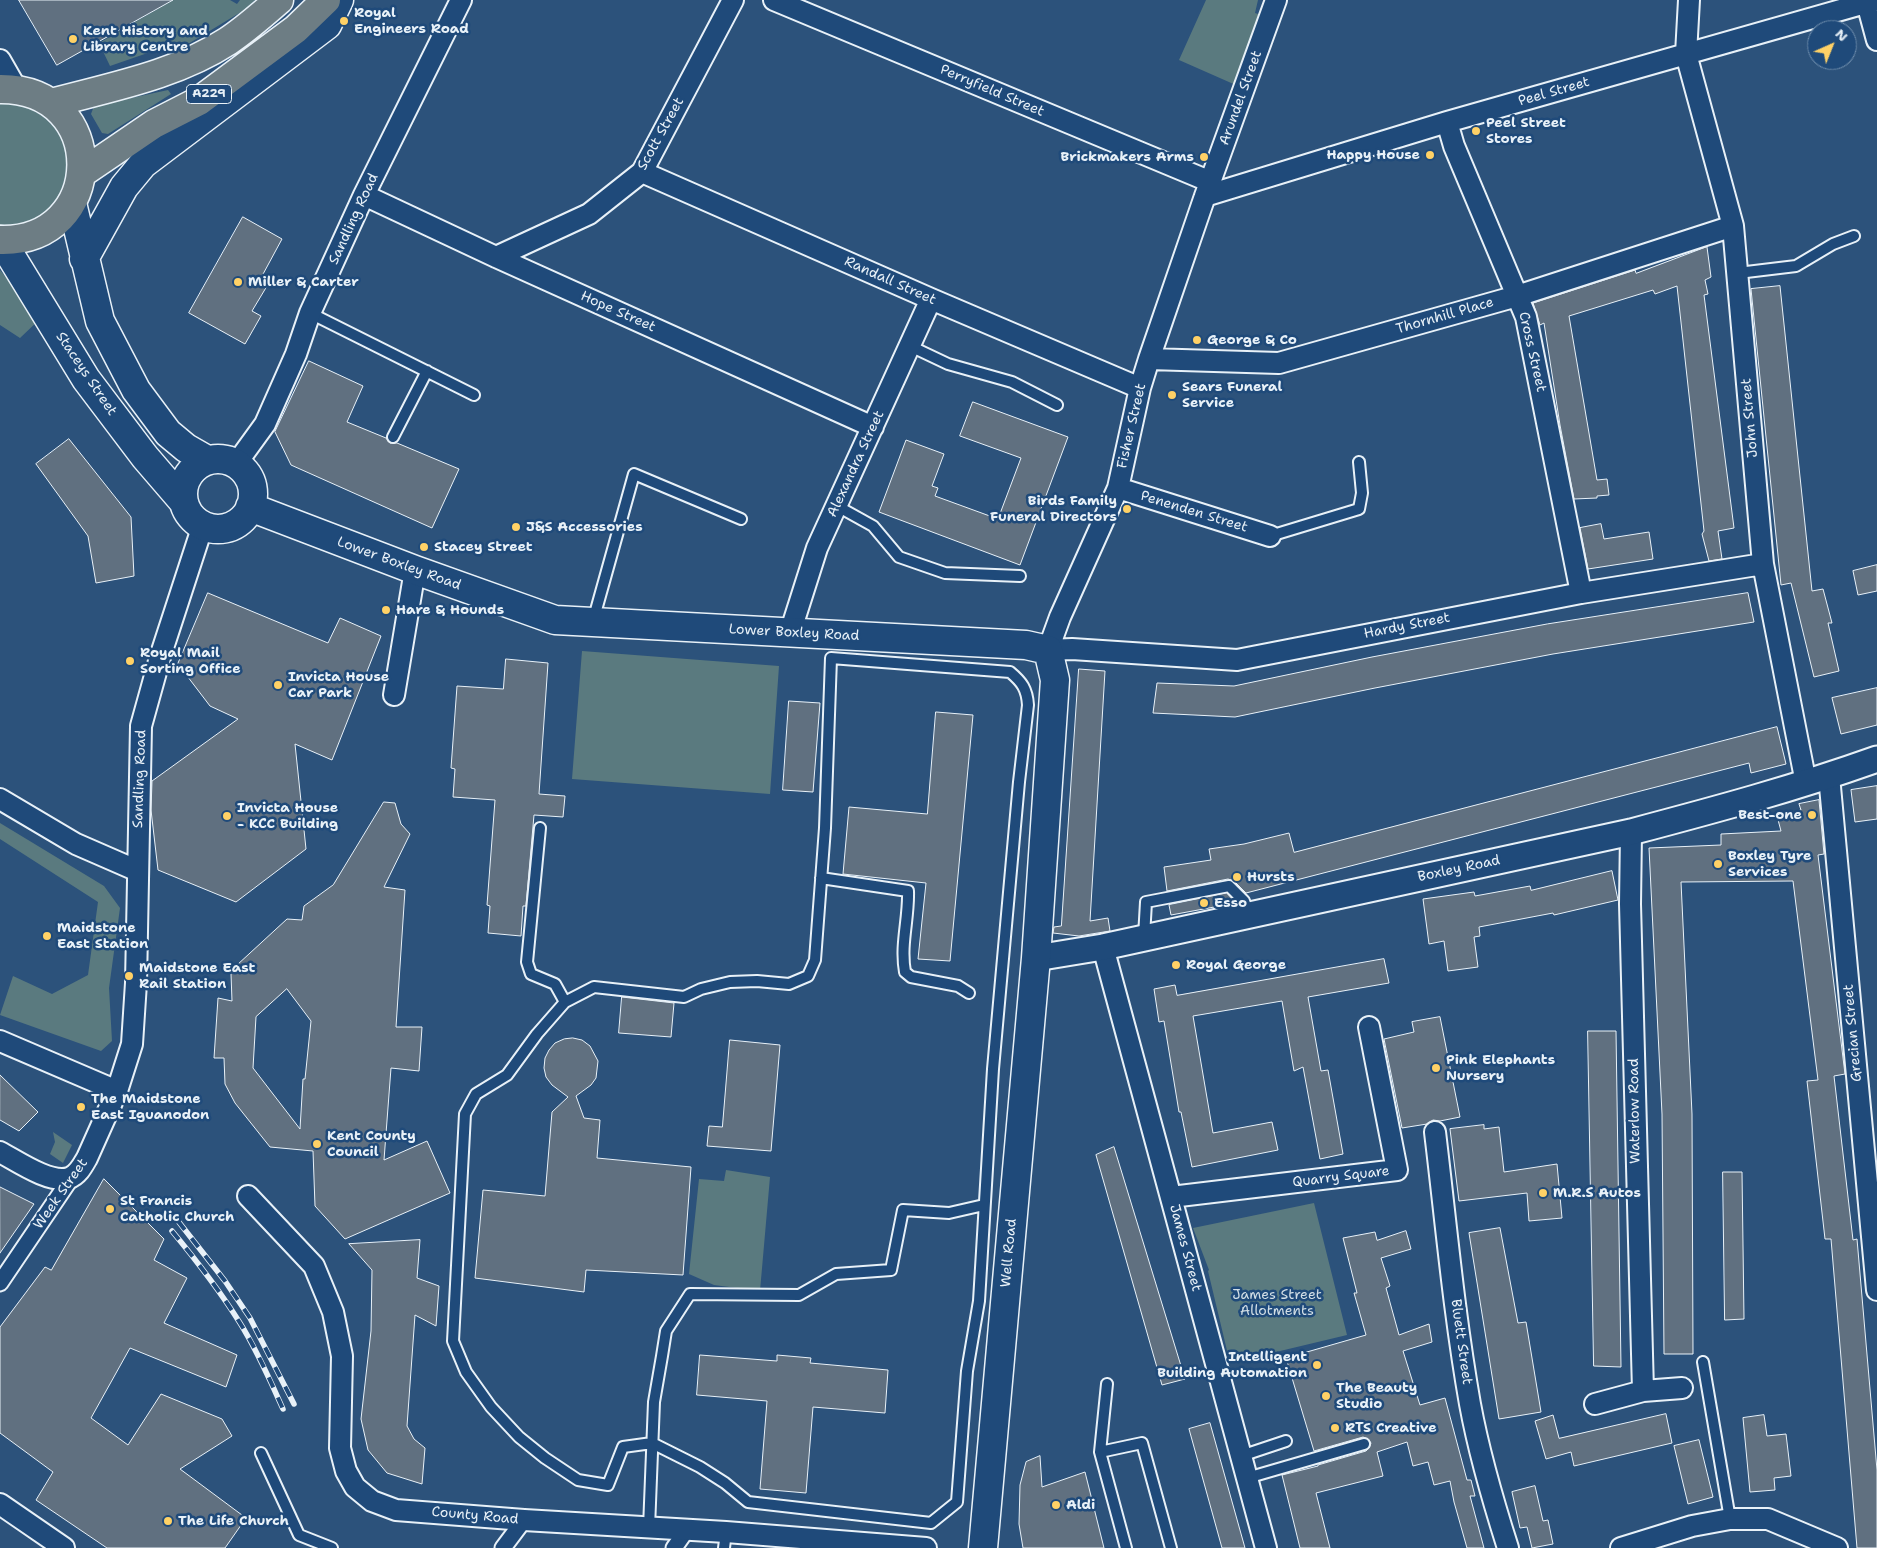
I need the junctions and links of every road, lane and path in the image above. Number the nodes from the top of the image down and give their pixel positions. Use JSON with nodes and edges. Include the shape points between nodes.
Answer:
{"nodes":[{"id":1,"x":279,"y":0,"type":"edge"},
{"id":2,"x":326,"y":0,"type":"edge"},
{"id":3,"x":338,"y":0,"type":"edge"},
{"id":4,"x":461,"y":0,"type":"edge"},
{"id":5,"x":733,"y":0,"type":"edge"},
{"id":6,"x":774,"y":0,"type":"edge"},
{"id":7,"x":1276,"y":0,"type":"edge"},
{"id":8,"x":1689,"y":0,"type":"edge"},
{"id":9,"x":1871,"y":1,"type":"edge"},
{"id":10,"x":1877,"y":40,"type":"edge"},
{"id":11,"x":1686,"y":54,"type":"junction"},
{"id":12,"x":0,"y":60,"type":"edge"},
{"id":13,"x":8,"y":89,"type":"edge"},
{"id":14,"x":52,"y":103,"type":"junction"},
{"id":15,"x":1447,"y":122,"type":"junction"},
{"id":16,"x":642,"y":172,"type":"junction"},
{"id":17,"x":82,"y":173,"type":"junction"},
{"id":18,"x":1208,"y":189,"type":"junction"},
{"id":19,"x":364,"y":195,"type":"junction"},
{"id":20,"x":72,"y":203,"type":"junction"},
{"id":21,"x":1734,"y":226,"type":"junction"},
{"id":22,"x":1854,"y":236,"type":"dead end"},
{"id":23,"x":1,"y":240,"type":"edge"},
{"id":24,"x":496,"y":257,"type":"junction"},
{"id":25,"x":84,"y":259,"type":"junction"},
{"id":26,"x":1738,"y":273,"type":"junction"},
{"id":27,"x":1517,"y":296,"type":"junction"},
{"id":28,"x":931,"y":299,"type":"junction"},
{"id":29,"x":310,"y":313,"type":"junction"},
{"id":30,"x":910,"y":346,"type":"junction"},
{"id":31,"x":1149,"y":359,"type":"junction"},
{"id":32,"x":427,"y":371,"type":"junction"},
{"id":33,"x":1140,"y":388,"type":"junction"},
{"id":34,"x":474,"y":395,"type":"dead end"},
{"id":35,"x":1057,"y":405,"type":"dead end"},
{"id":36,"x":873,"y":427,"type":"junction"},
{"id":37,"x":393,"y":437,"type":"dead end"},
{"id":38,"x":207,"y":460,"type":"junction"},
{"id":39,"x":1359,"y":462,"type":"dead end"},
{"id":40,"x":236,"y":464,"type":"junction"},
{"id":41,"x":1118,"y":488,"type":"junction"},
{"id":42,"x":182,"y":500,"type":"junction"},
{"id":43,"x":836,"y":506,"type":"junction"},
{"id":44,"x":250,"y":507,"type":"junction"},
{"id":45,"x":741,"y":519,"type":"dead end"},
{"id":46,"x":203,"y":525,"type":"junction"},
{"id":47,"x":1270,"y":536,"type":"joint"},
{"id":48,"x":1763,"y":564,"type":"junction"},
{"id":49,"x":415,"y":570,"type":"junction"},
{"id":50,"x":1020,"y":576,"type":"dead end"},
{"id":51,"x":1581,"y":593,"type":"junction"},
{"id":52,"x":593,"y":622,"type":"junction"},
{"id":53,"x":790,"y":633,"type":"junction"},
{"id":54,"x":1048,"y":650,"type":"junction"},
{"id":55,"x":394,"y":695,"type":"dead end"},
{"id":56,"x":1877,"y":759,"type":"edge"},
{"id":57,"x":1830,"y":776,"type":"junction"},
{"id":58,"x":1806,"y":783,"type":"junction"},
{"id":59,"x":0,"y":799,"type":"edge"},
{"id":60,"x":540,"y":828,"type":"dead end"},
{"id":61,"x":1631,"y":832,"type":"junction"},
{"id":62,"x":138,"y":871,"type":"junction"},
{"id":63,"x":821,"y":878,"type":"junction"},
{"id":64,"x":1249,"y":915,"type":"junction"},
{"id":65,"x":1144,"y":938,"type":"junction"},
{"id":66,"x":1103,"y":947,"type":"junction"},
{"id":67,"x":1036,"y":958,"type":"junction"},
{"id":68,"x":136,"y":983,"type":"joint"},
{"id":69,"x":969,"y":992,"type":"dead end"},
{"id":70,"x":564,"y":1002,"type":"junction"},
{"id":71,"x":1369,"y":1027,"type":"dead end"},
{"id":72,"x":0,"y":1041,"type":"edge"},
{"id":73,"x":117,"y":1091,"type":"junction"},
{"id":74,"x":1435,"y":1132,"type":"dead end"},
{"id":75,"x":0,"y":1152,"type":"edge"},
{"id":76,"x":71,"y":1178,"type":"junction"},
{"id":77,"x":248,"y":1196,"type":"dead end"},
{"id":78,"x":1171,"y":1197,"type":"junction"},
{"id":79,"x":984,"y":1205,"type":"junction"},
{"id":80,"x":0,"y":1283,"type":"edge"},
{"id":81,"x":1877,"y":1290,"type":"edge"},
{"id":82,"x":1703,"y":1362,"type":"dead end"},
{"id":83,"x":1107,"y":1384,"type":"dead end"},
{"id":84,"x":1682,"y":1388,"type":"dead end"},
{"id":85,"x":1642,"y":1391,"type":"junction"},
{"id":86,"x":1596,"y":1404,"type":"dead end"},
{"id":87,"x":1286,"y":1441,"type":"dead end"},
{"id":88,"x":652,"y":1444,"type":"junction"},
{"id":89,"x":1364,"y":1444,"type":"dead end"},
{"id":90,"x":261,"y":1452,"type":"dead end"},
{"id":91,"x":1100,"y":1452,"type":"junction"},
{"id":92,"x":1241,"y":1456,"type":"junction"},
{"id":93,"x":1247,"y":1478,"type":"junction"},
{"id":94,"x":0,"y":1504,"type":"edge"},
{"id":95,"x":1730,"y":1519,"type":"junction"},
{"id":96,"x":524,"y":1520,"type":"junction"},
{"id":97,"x":649,"y":1528,"type":"junction"},
{"id":98,"x":686,"y":1530,"type":"junction"},
{"id":99,"x":725,"y":1540,"type":"edge"},
{"id":100,"x":64,"y":1548,"type":"edge"},
{"id":101,"x":332,"y":1548,"type":"edge"},
{"id":102,"x":503,"y":1548,"type":"edge"},
{"id":103,"x":674,"y":1548,"type":"edge"},
{"id":104,"x":926,"y":1548,"type":"edge"},
{"id":105,"x":978,"y":1548,"type":"edge"},
{"id":106,"x":1126,"y":1548,"type":"edge"},
{"id":107,"x":1171,"y":1548,"type":"edge"},
{"id":108,"x":1266,"y":1548,"type":"edge"},
{"id":109,"x":1508,"y":1548,"type":"edge"},
{"id":110,"x":1621,"y":1548,"type":"edge"},
{"id":111,"x":1837,"y":1548,"type":"edge"}],
"edges":[{"from":1,"to":14,"type":"highway","number":"A229","via":[[229,41],[188,61],[144,78]]},
{"from":2,"to":17,"type":"highway","number":"A229","via":[[296,29],[199,101],[154,124]]},
{"from":3,"to":25,"type":"main road","via":[[327,25],[143,164],[124,187]]},
{"from":4,"to":19,"type":"street","name":"Sandling Road"},
{"from":5,"to":16,"type":"street","name":"Scott Street"},
{"from":6,"to":18,"type":"street","name":"Perryfield Street"},
{"from":7,"to":18,"type":"street","name":"Arundel Street"},
{"from":8,"to":11,"type":"street","name":"John Street"},
{"from":9,"to":10,"type":"street"},
{"from":9,"to":11,"type":"street","name":"Peel Street"},
{"from":11,"to":15,"type":"street","name":"Peel Street"},
{"from":11,"to":21,"type":"street","name":"John Street"},
{"from":12,"to":13,"type":"street"},
{"from":13,"to":14,"type":"highway","via":[[35,94]]},
{"from":14,"to":17,"type":"highway","via":[[76,134],[82,153]]},
{"from":15,"to":18,"type":"street","name":"Peel Street"},
{"from":15,"to":27,"type":"street","name":"Cross Street"},
{"from":16,"to":24,"type":"street","name":"Scott Street","via":[[589,214]]},
{"from":16,"to":28,"type":"street","name":"Randall Street"},
{"from":17,"to":20,"type":"highway"},
{"from":18,"to":31,"type":"street","name":"Fisher Street"},
{"from":19,"to":24,"type":"street","name":"Hope Street"},
{"from":19,"to":29,"type":"street","name":"Sandling Road"},
{"from":20,"to":23,"type":"highway","via":[[42,232]]},
{"from":20,"to":25,"type":"main road"},
{"from":21,"to":26,"type":"street","name":"John Street"},
{"from":21,"to":27,"type":"street","name":"Thornhill Place"},
{"from":22,"to":26,"type":"lane","via":[[1833,244],[1796,266]]},
{"from":23,"to":42,"type":"main road","name":"Staceys Street","via":[[86,379]]},
{"from":24,"to":36,"type":"street","name":"Hope Street"},
{"from":25,"to":38,"type":"main road","via":[[100,321],[136,390],[168,433]]},
{"from":26,"to":48,"type":"street","name":"John Street"},
{"from":27,"to":31,"type":"street","name":"Thornhill Place","via":[[1279,363]]},
{"from":27,"to":51,"type":"street","name":"Cross Street","via":[[1526,317]]},
{"from":28,"to":30,"type":"street","name":"Alexandra Street"},
{"from":28,"to":33,"type":"street","name":"Randall Street"},
{"from":29,"to":32,"type":"lane"},
{"from":29,"to":40,"type":"street","name":"Sandling Road","via":[[296,354],[264,424]]},
{"from":30,"to":35,"type":"lane","via":[[948,364],[1012,382]]},
{"from":30,"to":36,"type":"street","name":"Alexandra Street"},
{"from":31,"to":33,"type":"street","name":"Fisher Street"},
{"from":32,"to":34,"type":"lane"},
{"from":32,"to":37,"type":"lane"},
{"from":33,"to":41,"type":"street","name":"Fisher Street"},
{"from":36,"to":43,"type":"street","name":"Alexandra Street"},
{"from":38,"to":40,"type":"main road","via":[[227,460]]},
{"from":38,"to":42,"type":"main road","via":[[188,475]]},
{"from":39,"to":47,"type":"lane","via":[[1362,494],[1359,509]]},
{"from":40,"to":44,"type":"main road","via":[[249,478],[252,488]]},
{"from":41,"to":47,"type":"street","name":"Penenden Street"},
{"from":41,"to":54,"type":"street","name":"Fisher Street"},
{"from":42,"to":46,"type":"main road","via":[[193,519]]},
{"from":43,"to":50,"type":"lane","via":[[873,526],[899,557],[945,573]]},
{"from":43,"to":53,"type":"street","name":"Alexandra Street","via":[[818,548]]},
{"from":44,"to":46,"type":"main road","via":[[244,517],[230,526],[214,528]]},
{"from":44,"to":49,"type":"main road","name":"Lower Boxley Road"},
{"from":45,"to":52,"type":"lane","via":[[634,474]]},
{"from":46,"to":62,"type":"street","name":"Sandling Road","via":[[140,726]]},
{"from":48,"to":51,"type":"street","name":"Hardy Street"},
{"from":48,"to":58,"type":"street","name":"John Street"},
{"from":49,"to":52,"type":"main road","name":"Lower Boxley Road","via":[[555,620]]},
{"from":49,"to":55,"type":"street"},
{"from":51,"to":54,"type":"street","name":"Hardy Street","via":[[1237,660],[1096,650]]},
{"from":52,"to":53,"type":"main road","name":"Lower Boxley Road"},
{"from":53,"to":54,"type":"main road","name":"Lower Boxley Road","via":[[1026,645]]},
{"from":54,"to":67,"type":"main road","via":[[1055,680]]},
{"from":56,"to":57,"type":"street","name":"Boxley Road"},
{"from":57,"to":58,"type":"street","name":"Boxley Road"},
{"from":57,"to":81,"type":"street","name":"Grecian Street"},
{"from":58,"to":61,"type":"street","name":"Boxley Road"},
{"from":59,"to":62,"type":"street","via":[[76,844]]},
{"from":60,"to":70,"type":"lane","via":[[527,962],[531,974],[555,984]]},
{"from":61,"to":64,"type":"street","name":"Boxley Road"},
{"from":61,"to":85,"type":"street","name":"Waterlow Road"},
{"from":62,"to":68,"type":"street","name":"Sandling Road"},
{"from":63,"to":69,"type":"lane","via":[[908,891],[902,956],[905,972],[911,977],[958,986]]},
{"from":63,"to":70,"type":"lane","via":[[815,960],[808,976],[789,984],[730,982],[684,997],[594,987]]},
{"from":63,"to":79,"type":"lane","via":[[831,658],[1010,672],[1021,681],[1028,693],[1028,705],[993,1069]]},
{"from":64,"to":65,"type":"street","name":"Boxley Road"},
{"from":64,"to":65,"type":"lane","via":[[1244,901],[1229,886],[1146,902]]},
{"from":65,"to":66,"type":"street","name":"Boxley Road"},
{"from":66,"to":67,"type":"street","name":"Boxley Road"},
{"from":66,"to":78,"type":"street","name":"James Street"},
{"from":67,"to":105,"type":"main road","name":"Well Road"},
{"from":68,"to":73,"type":"street","name":"Week Street","via":[[132,1044]]},
{"from":70,"to":88,"type":"lane","via":[[507,1075],[476,1094],[465,1114],[453,1341],[466,1372],[491,1407],[519,1437],[578,1480],[608,1485],[623,1447]]},
{"from":71,"to":78,"type":"street","name":"Quarry Square","via":[[1397,1170]]},
{"from":72,"to":73,"type":"street"},
{"from":73,"to":76,"type":"street","name":"Week Street","via":[[87,1158]]},
{"from":74,"to":109,"type":"street","name":"Bluett Street","via":[[1471,1406],[1494,1505]]},
{"from":75,"to":76,"type":"street","via":[[47,1176],[59,1180]]},
{"from":76,"to":80,"type":"street","name":"Week Street"},
{"from":77,"to":96,"type":"street","name":"County Road","via":[[314,1266],[333,1312],[342,1356],[340,1448],[346,1471],[355,1487],[372,1501],[396,1510]]},
{"from":78,"to":92,"type":"street","name":"James Street"},
{"from":79,"to":88,"type":"lane","via":[[950,1213],[903,1210],[891,1270],[836,1274],[800,1295],[690,1294],[666,1331],[654,1402]]},
{"from":79,"to":88,"type":"lane","via":[[978,1301],[967,1371],[957,1502],[931,1523],[748,1502],[700,1467]]},
{"from":82,"to":95,"type":"lane"},
{"from":83,"to":91,"type":"lane"},
{"from":84,"to":85,"type":"street"},
{"from":85,"to":86,"type":"street"},
{"from":87,"to":92,"type":"lane"},
{"from":88,"to":97,"type":"lane"},
{"from":89,"to":93,"type":"lane"},
{"from":90,"to":101,"type":"lane","via":[[298,1535]]},
{"from":91,"to":106,"type":"lane"},
{"from":91,"to":107,"type":"lane","via":[[1142,1443]]},
{"from":92,"to":93,"type":"street","name":"James Street"},
{"from":93,"to":108,"type":"street","name":"James Street"},
{"from":94,"to":100,"type":"street"},
{"from":95,"to":110,"type":"street","via":[[1692,1526]]},
{"from":95,"to":111,"type":"street","via":[[1768,1519]]},
{"from":96,"to":97,"type":"street","name":"County Road"},
{"from":96,"to":102,"type":"street"},
{"from":97,"to":98,"type":"street","name":"County Road"},
{"from":98,"to":99,"type":"street","name":"County Road"},
{"from":98,"to":103,"type":"street"},
{"from":99,"to":104,"type":"street","name":"County Road"}]}
